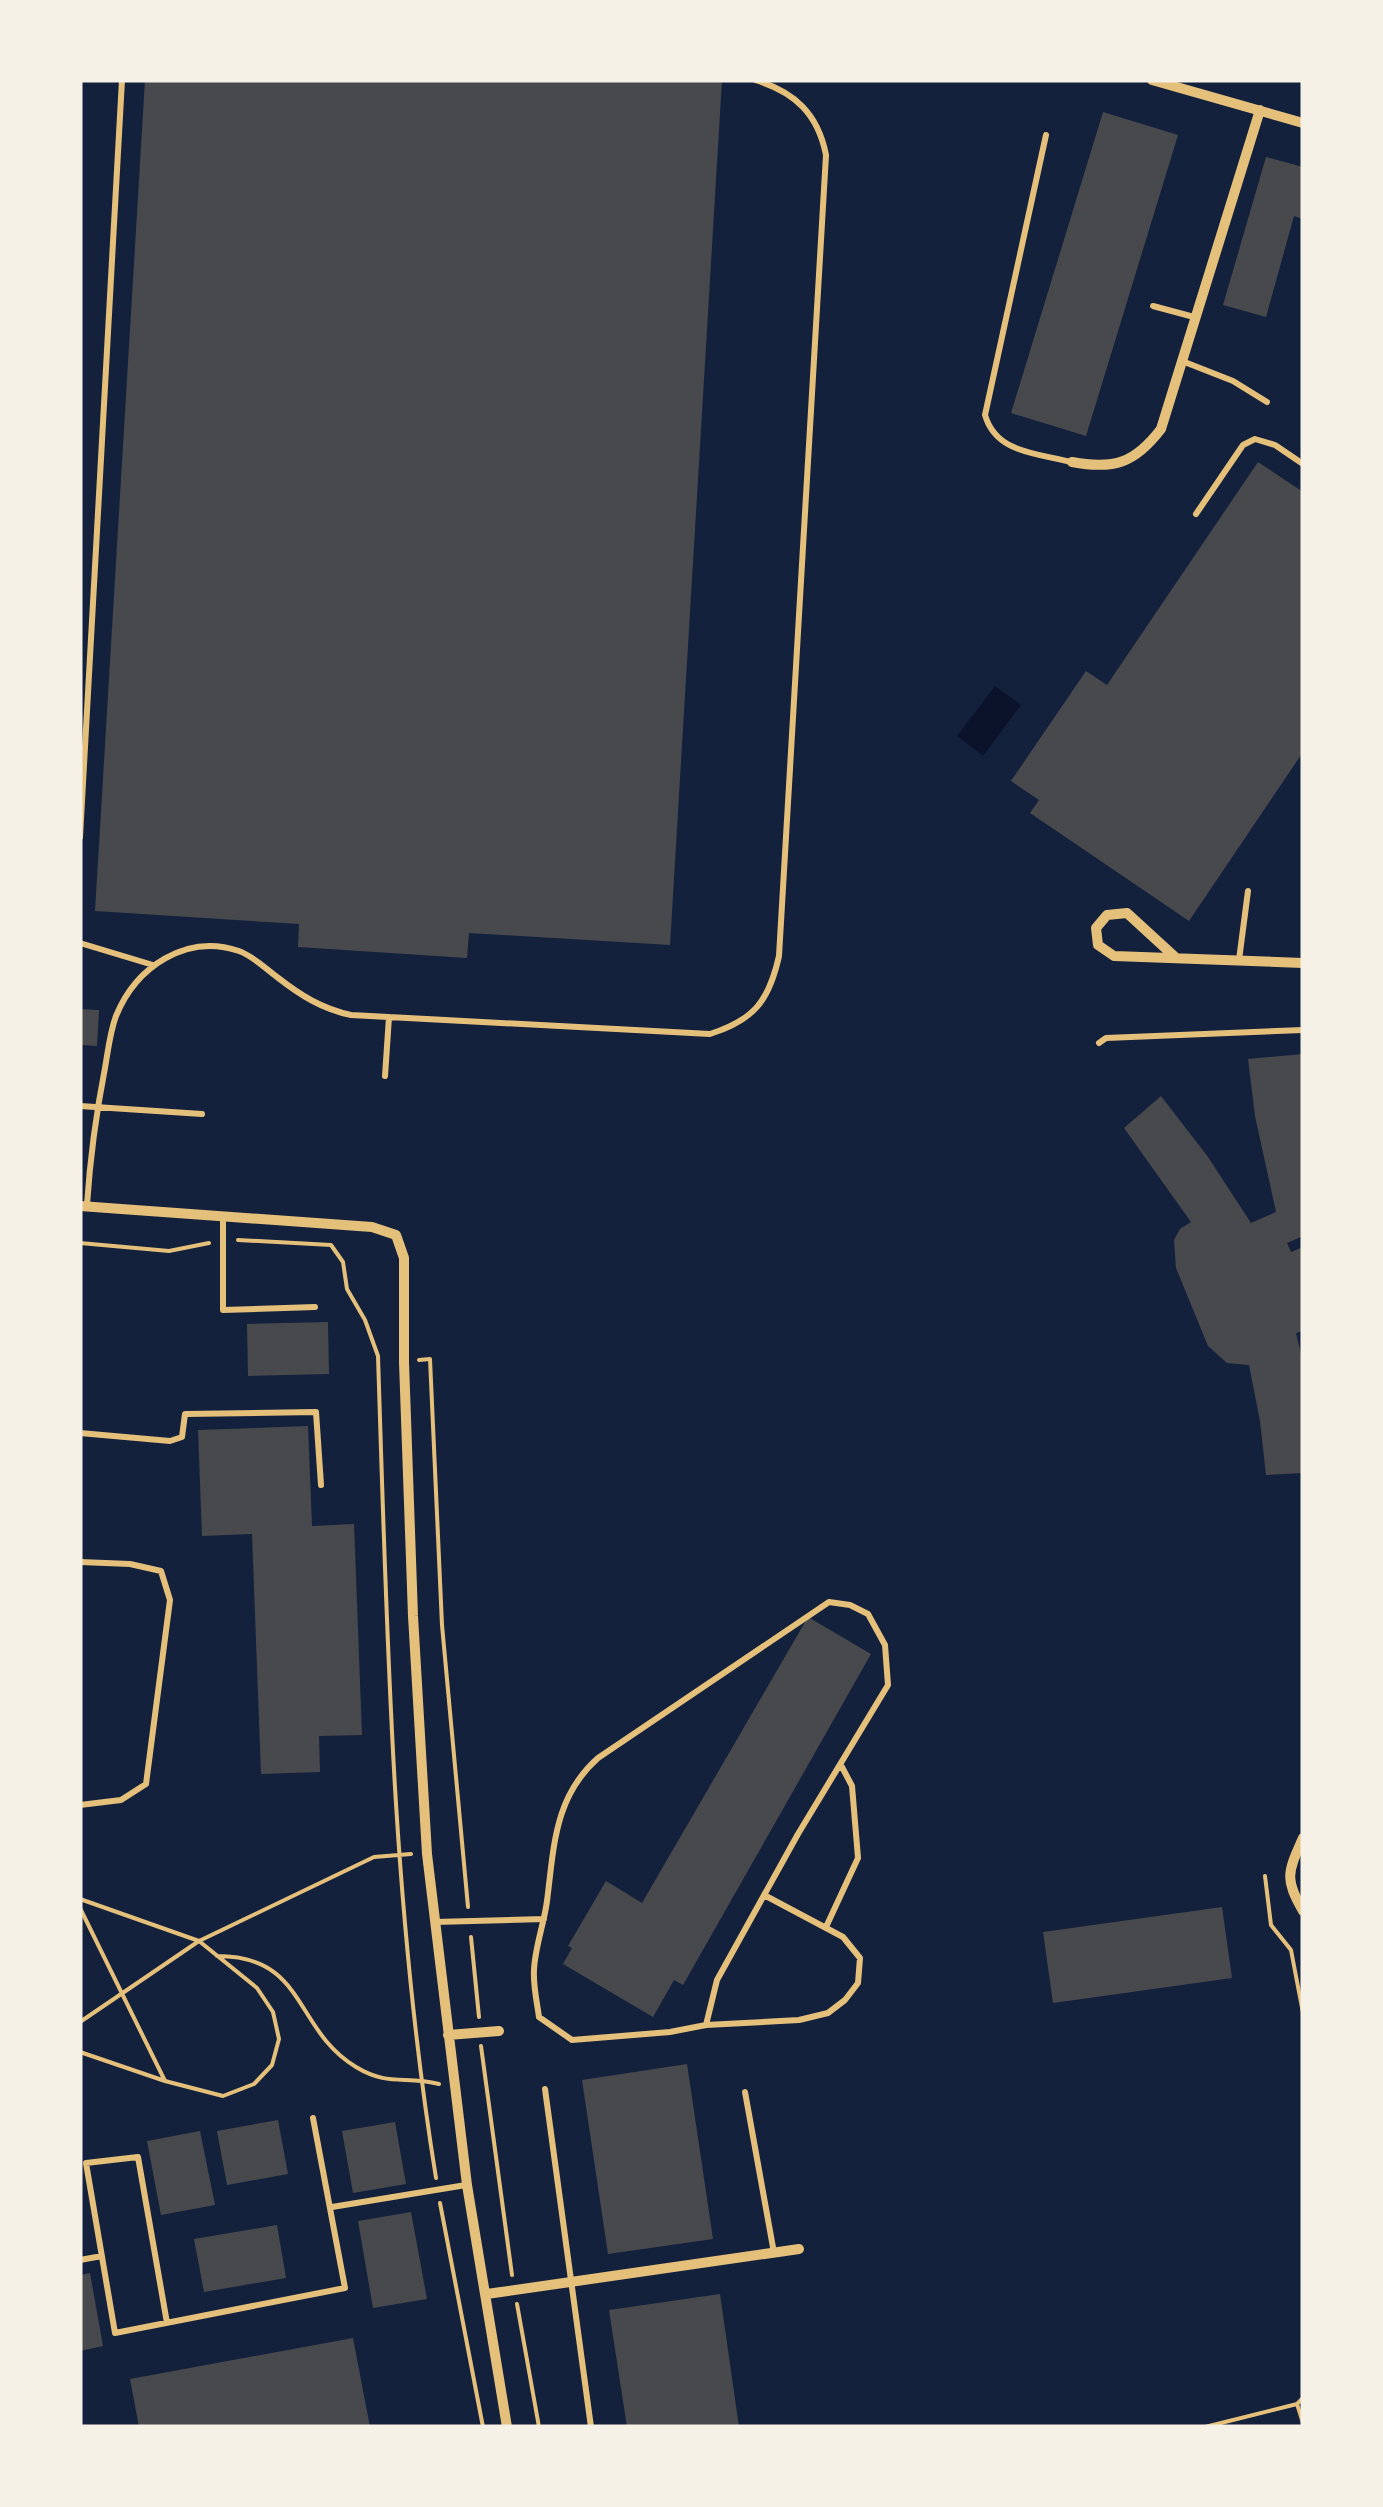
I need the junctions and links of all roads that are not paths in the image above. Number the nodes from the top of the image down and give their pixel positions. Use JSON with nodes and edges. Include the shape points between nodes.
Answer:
{"nodes":[{"id":1,"x":122,"y":80,"type":"edge"},
{"id":2,"x":755,"y":80,"type":"edge"},
{"id":3,"x":1154,"y":80,"type":"edge"},
{"id":4,"x":1260,"y":110,"type":"junction"},
{"id":5,"x":1303,"y":123,"type":"edge"},
{"id":6,"x":1046,"y":135,"type":"dead end"},
{"id":7,"x":1153,"y":306,"type":"dead end"},
{"id":8,"x":1194,"y":317,"type":"junction"},
{"id":9,"x":1181,"y":361,"type":"junction"},
{"id":10,"x":1267,"y":402,"type":"dead end"},
{"id":11,"x":1072,"y":462,"type":"joint"},
{"id":12,"x":1303,"y":464,"type":"edge"},
{"id":13,"x":1196,"y":514,"type":"dead end"},
{"id":14,"x":80,"y":838,"type":"edge"},
{"id":15,"x":1248,"y":890,"type":"dead end"},
{"id":16,"x":80,"y":943,"type":"edge"},
{"id":17,"x":1175,"y":957,"type":"junction"},
{"id":18,"x":1239,"y":960,"type":"junction"},
{"id":19,"x":1303,"y":963,"type":"edge"},
{"id":20,"x":154,"y":965,"type":"junction"},
{"id":21,"x":390,"y":1017,"type":"junction"},
{"id":22,"x":1303,"y":1030,"type":"edge"},
{"id":23,"x":1100,"y":1043,"type":"dead end"},
{"id":24,"x":384,"y":1076,"type":"dead end"},
{"id":25,"x":80,"y":1106,"type":"edge"},
{"id":26,"x":97,"y":1107,"type":"junction"},
{"id":27,"x":202,"y":1114,"type":"dead end"},
{"id":28,"x":83,"y":1206,"type":"edge"},
{"id":29,"x":223,"y":1216,"type":"junction"},
{"id":30,"x":315,"y":1307,"type":"dead end"},
{"id":31,"x":80,"y":1433,"type":"edge"},
{"id":32,"x":322,"y":1485,"type":"dead end"},
{"id":33,"x":80,"y":1562,"type":"edge"},
{"id":34,"x":842,"y":1766,"type":"junction"},
{"id":35,"x":80,"y":1805,"type":"edge"},
{"id":36,"x":1303,"y":1838,"type":"edge"},
{"id":37,"x":764,"y":1895,"type":"junction"},
{"id":38,"x":1303,"y":1911,"type":"edge"},
{"id":39,"x":544,"y":1919,"type":"junction"},
{"id":40,"x":435,"y":1922,"type":"junction"},
{"id":41,"x":826,"y":1927,"type":"junction"},
{"id":42,"x":706,"y":2025,"type":"junction"},
{"id":43,"x":499,"y":2032,"type":"dead end"},
{"id":44,"x":448,"y":2036,"type":"junction"},
{"id":45,"x":544,"y":2089,"type":"dead end"},
{"id":46,"x":745,"y":2092,"type":"dead end"},
{"id":47,"x":313,"y":2118,"type":"dead end"},
{"id":48,"x":467,"y":2185,"type":"junction"},
{"id":49,"x":332,"y":2207,"type":"junction"},
{"id":50,"x":798,"y":2249,"type":"dead end"},
{"id":51,"x":774,"y":2253,"type":"junction"},
{"id":52,"x":102,"y":2256,"type":"junction"},
{"id":53,"x":80,"y":2260,"type":"edge"},
{"id":54,"x":570,"y":2282,"type":"junction"},
{"id":55,"x":486,"y":2294,"type":"junction"},
{"id":56,"x":167,"y":2323,"type":"junction"},
{"id":57,"x":506,"y":2427,"type":"edge"},
{"id":58,"x":591,"y":2427,"type":"edge"}],
"edges":[{"from":1,"to":14,"type":"lane"},
{"from":2,"to":21,"type":"lane","via":[[797,98],[822,133],[826,155],[774,977],[753,1014],[710,1034]]},
{"from":3,"to":4,"type":"street"},
{"from":4,"to":5,"type":"street"},
{"from":4,"to":8,"type":"street"},
{"from":6,"to":11,"type":"lane","via":[[985,415],[1002,444]]},
{"from":7,"to":8,"type":"lane"},
{"from":8,"to":9,"type":"street"},
{"from":9,"to":10,"type":"lane"},
{"from":9,"to":11,"type":"street","via":[[1161,429],[1143,452],[1098,467]]},
{"from":12,"to":13,"type":"lane","via":[[1254,438],[1243,444]]},
{"from":15,"to":18,"type":"lane"},
{"from":16,"to":20,"type":"lane"},
{"from":17,"to":17,"type":"street","via":[[1127,914],[1108,915],[1096,928],[1098,944],[1114,956]]},
{"from":17,"to":18,"type":"street"},
{"from":18,"to":19,"type":"street"},
{"from":20,"to":21,"type":"lane","via":[[184,949],[225,948],[242,952],[328,1010]]},
{"from":20,"to":26,"type":"lane","via":[[115,1019]]},
{"from":21,"to":24,"type":"lane"},
{"from":22,"to":23,"type":"lane"},
{"from":25,"to":26,"type":"lane"},
{"from":26,"to":27,"type":"lane"},
{"from":26,"to":28,"type":"lane"},
{"from":28,"to":29,"type":"street"},
{"from":29,"to":30,"type":"lane","via":[[223,1310]]},
{"from":29,"to":40,"type":"street","via":[[372,1227],[396,1235],[404,1258],[413,1616]]},
{"from":31,"to":32,"type":"lane","via":[[170,1441],[182,1437],[185,1414],[316,1412]]},
{"from":33,"to":35,"type":"lane","via":[[161,1571],[170,1600],[146,1784],[122,1800]]},
{"from":34,"to":37,"type":"lane"},
{"from":34,"to":39,"type":"lane","via":[[888,1685],[885,1645],[868,1614],[829,1602],[578,1775],[554,1839]]},
{"from":34,"to":41,"type":"lane","via":[[852,1786],[858,1858]]},
{"from":36,"to":38,"type":"street","via":[[1287,1873]]},
{"from":37,"to":41,"type":"lane"},
{"from":37,"to":42,"type":"lane","via":[[716,1980]]},
{"from":39,"to":40,"type":"lane"},
{"from":39,"to":42,"type":"lane","via":[[534,1970],[538,2017],[572,2040]]},
{"from":40,"to":44,"type":"street"},
{"from":41,"to":42,"type":"lane","via":[[860,1958],[858,1984],[845,2000],[828,2013],[798,2020]]},
{"from":43,"to":44,"type":"street"},
{"from":44,"to":48,"type":"street"},
{"from":45,"to":54,"type":"lane"},
{"from":46,"to":51,"type":"lane"},
{"from":47,"to":49,"type":"lane"},
{"from":48,"to":49,"type":"lane"},
{"from":48,"to":55,"type":"street"},
{"from":49,"to":56,"type":"lane","via":[[345,2288]]},
{"from":50,"to":51,"type":"street"},
{"from":51,"to":54,"type":"street"},
{"from":52,"to":53,"type":"lane"},
{"from":52,"to":56,"type":"lane","via":[[115,2334]]},
{"from":52,"to":56,"type":"lane","via":[[86,2163],[138,2157]]},
{"from":54,"to":55,"type":"street"},
{"from":54,"to":58,"type":"lane"},
{"from":55,"to":57,"type":"street"}]}
